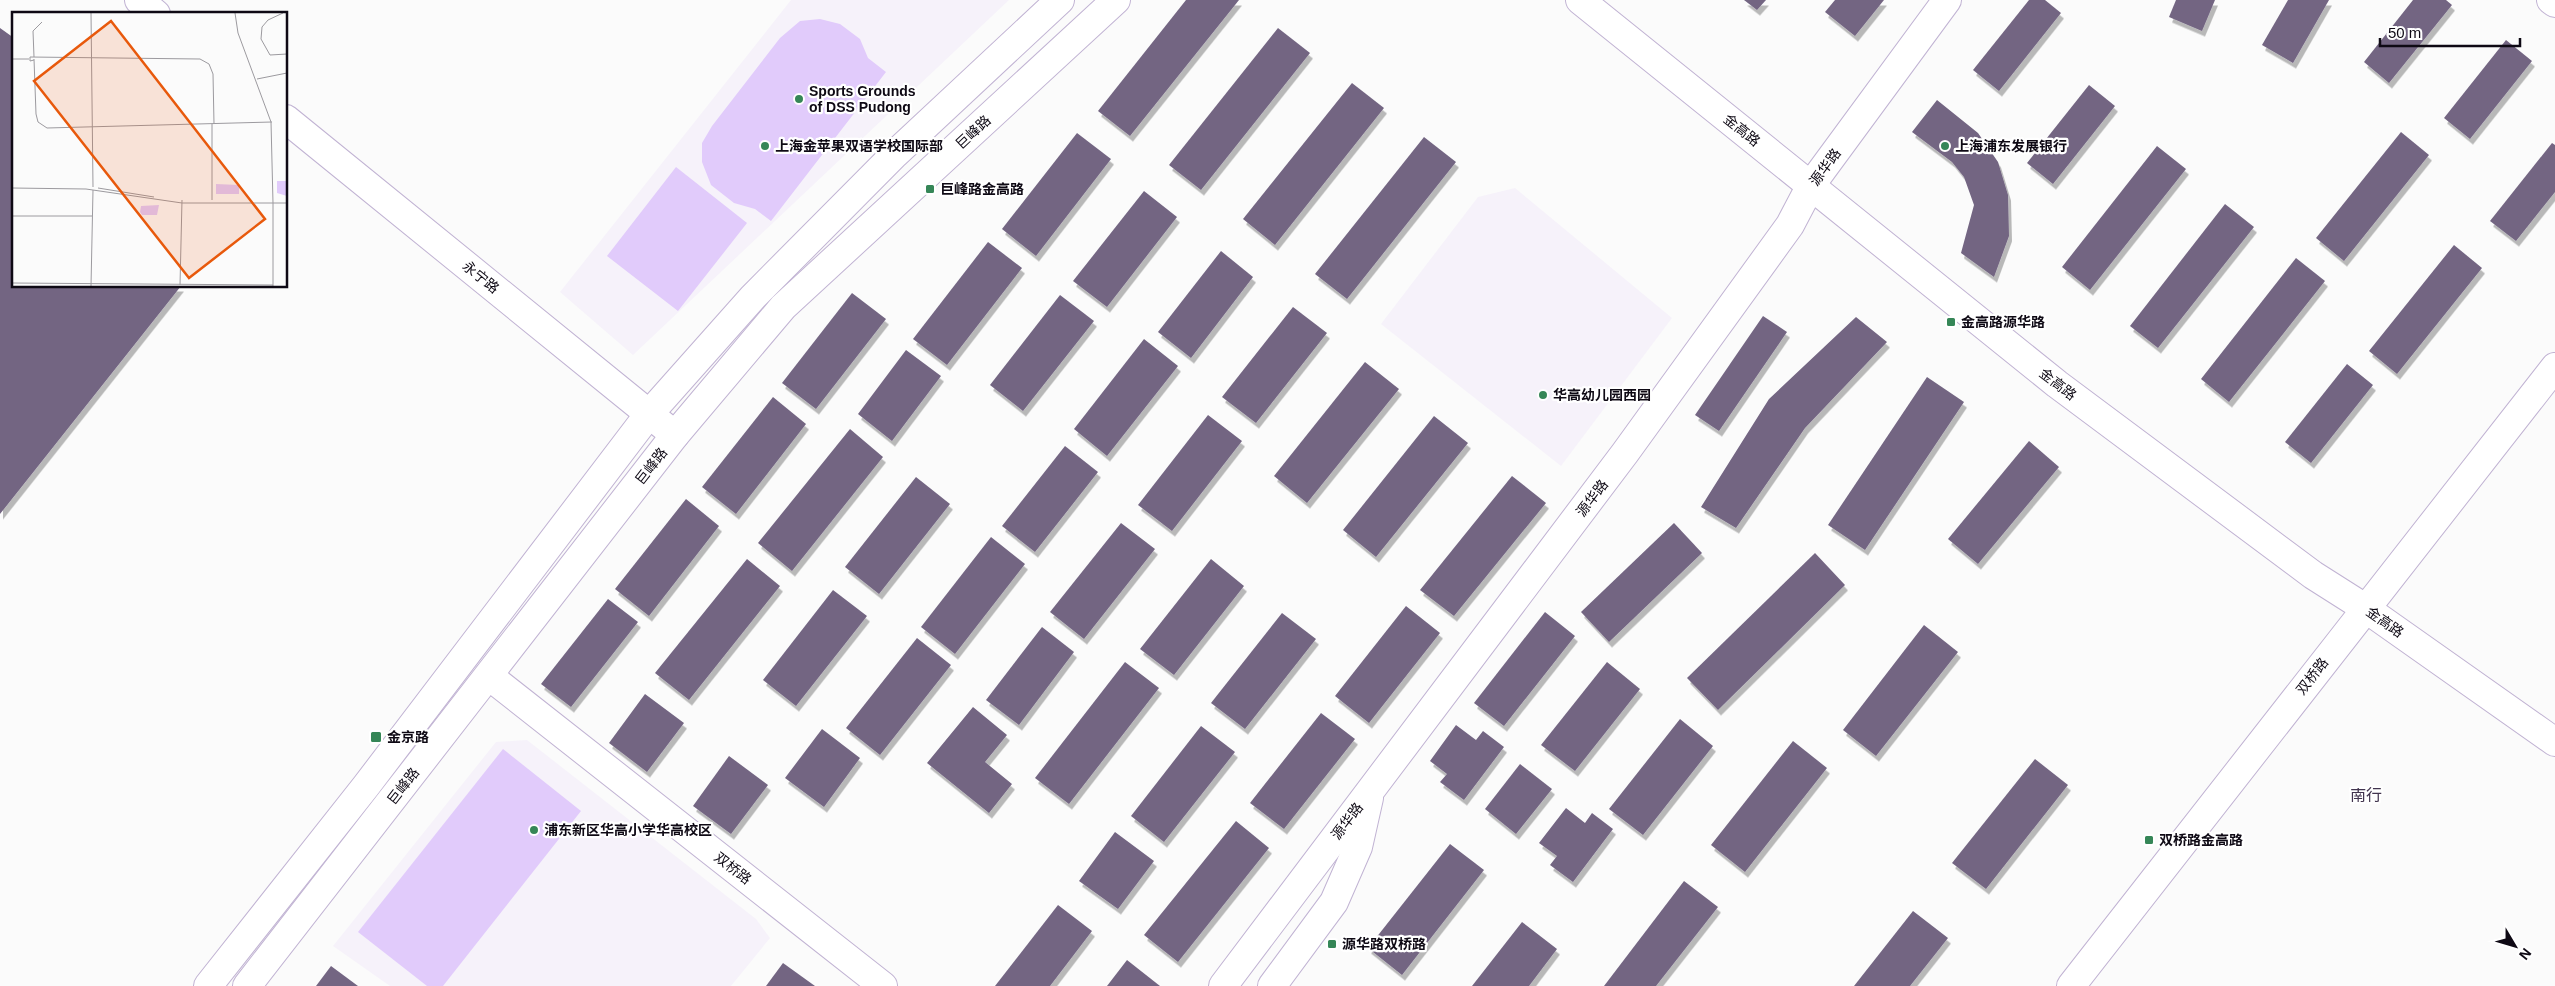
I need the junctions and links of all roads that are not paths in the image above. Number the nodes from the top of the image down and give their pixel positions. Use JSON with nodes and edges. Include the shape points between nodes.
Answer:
{"nodes":[{"id":1,"x":139,"y":0,"type":"edge"},
{"id":2,"x":1060,"y":0,"type":"edge"},
{"id":3,"x":1116,"y":0,"type":"edge"},
{"id":4,"x":1580,"y":0,"type":"edge"},
{"id":5,"x":1947,"y":0,"type":"edge"},
{"id":6,"x":2551,"y":0,"type":"edge"},
{"id":7,"x":2555,"y":3,"type":"edge"},
{"id":8,"x":154,"y":12,"type":"edge"},
{"id":9,"x":288,"y":121,"type":"edge"},
{"id":10,"x":1811,"y":185,"type":"junction"},
{"id":11,"x":2555,"y":367,"type":"edge"},
{"id":12,"x":649,"y":414,"type":"junction"},
{"id":13,"x":675,"y":435,"type":"junction"},
{"id":14,"x":2365,"y":608,"type":"junction"},
{"id":15,"x":489,"y":676,"type":"junction"},
{"id":16,"x":2555,"y":742,"type":"edge"},
{"id":17,"x":1371,"y":790,"type":"junction"},
{"id":18,"x":208,"y":986,"type":"edge"},
{"id":19,"x":247,"y":986,"type":"edge"},
{"id":20,"x":883,"y":986,"type":"edge"},
{"id":21,"x":1222,"y":986,"type":"edge"},
{"id":22,"x":1272,"y":986,"type":"edge"},
{"id":23,"x":2071,"y":986,"type":"edge"}],
"edges":[{"from":1,"to":8,"type":"main road"},
{"from":2,"to":12,"type":"main road","via":[[895,154],[767,283]]},
{"from":3,"to":13,"type":"main road","name":"巨峰路","via":[[783,307]]},
{"from":4,"to":10,"type":"main road","name":"金高路"},
{"from":5,"to":10,"type":"main road","name":"源华路"},
{"from":6,"to":7,"type":"main road"},
{"from":9,"to":12,"type":"main road","name":"永宁路"},
{"from":10,"to":14,"type":"main road","name":"金高路","via":[[2057,384],[2313,575]]},
{"from":10,"to":17,"type":"main road","name":"源华路","via":[[1790,225],[1631,446]]},
{"from":11,"to":14,"type":"main road","name":"双桥路"},
{"from":12,"to":13,"type":"main road","name":"永宁路"},
{"from":12,"to":18,"type":"main road","via":[[366,786]]},
{"from":13,"to":15,"type":"main road","name":"巨峰路"},
{"from":14,"to":16,"type":"main road","name":"金高路"},
{"from":14,"to":23,"type":"main road","name":"双桥路"},
{"from":15,"to":19,"type":"main road","name":"巨峰路"},
{"from":15,"to":20,"type":"main road","name":"双桥路"},
{"from":17,"to":21,"type":"main road","name":"源华路"},
{"from":17,"to":22,"type":"main road","via":[[1358,847],[1334,902]]}]}
